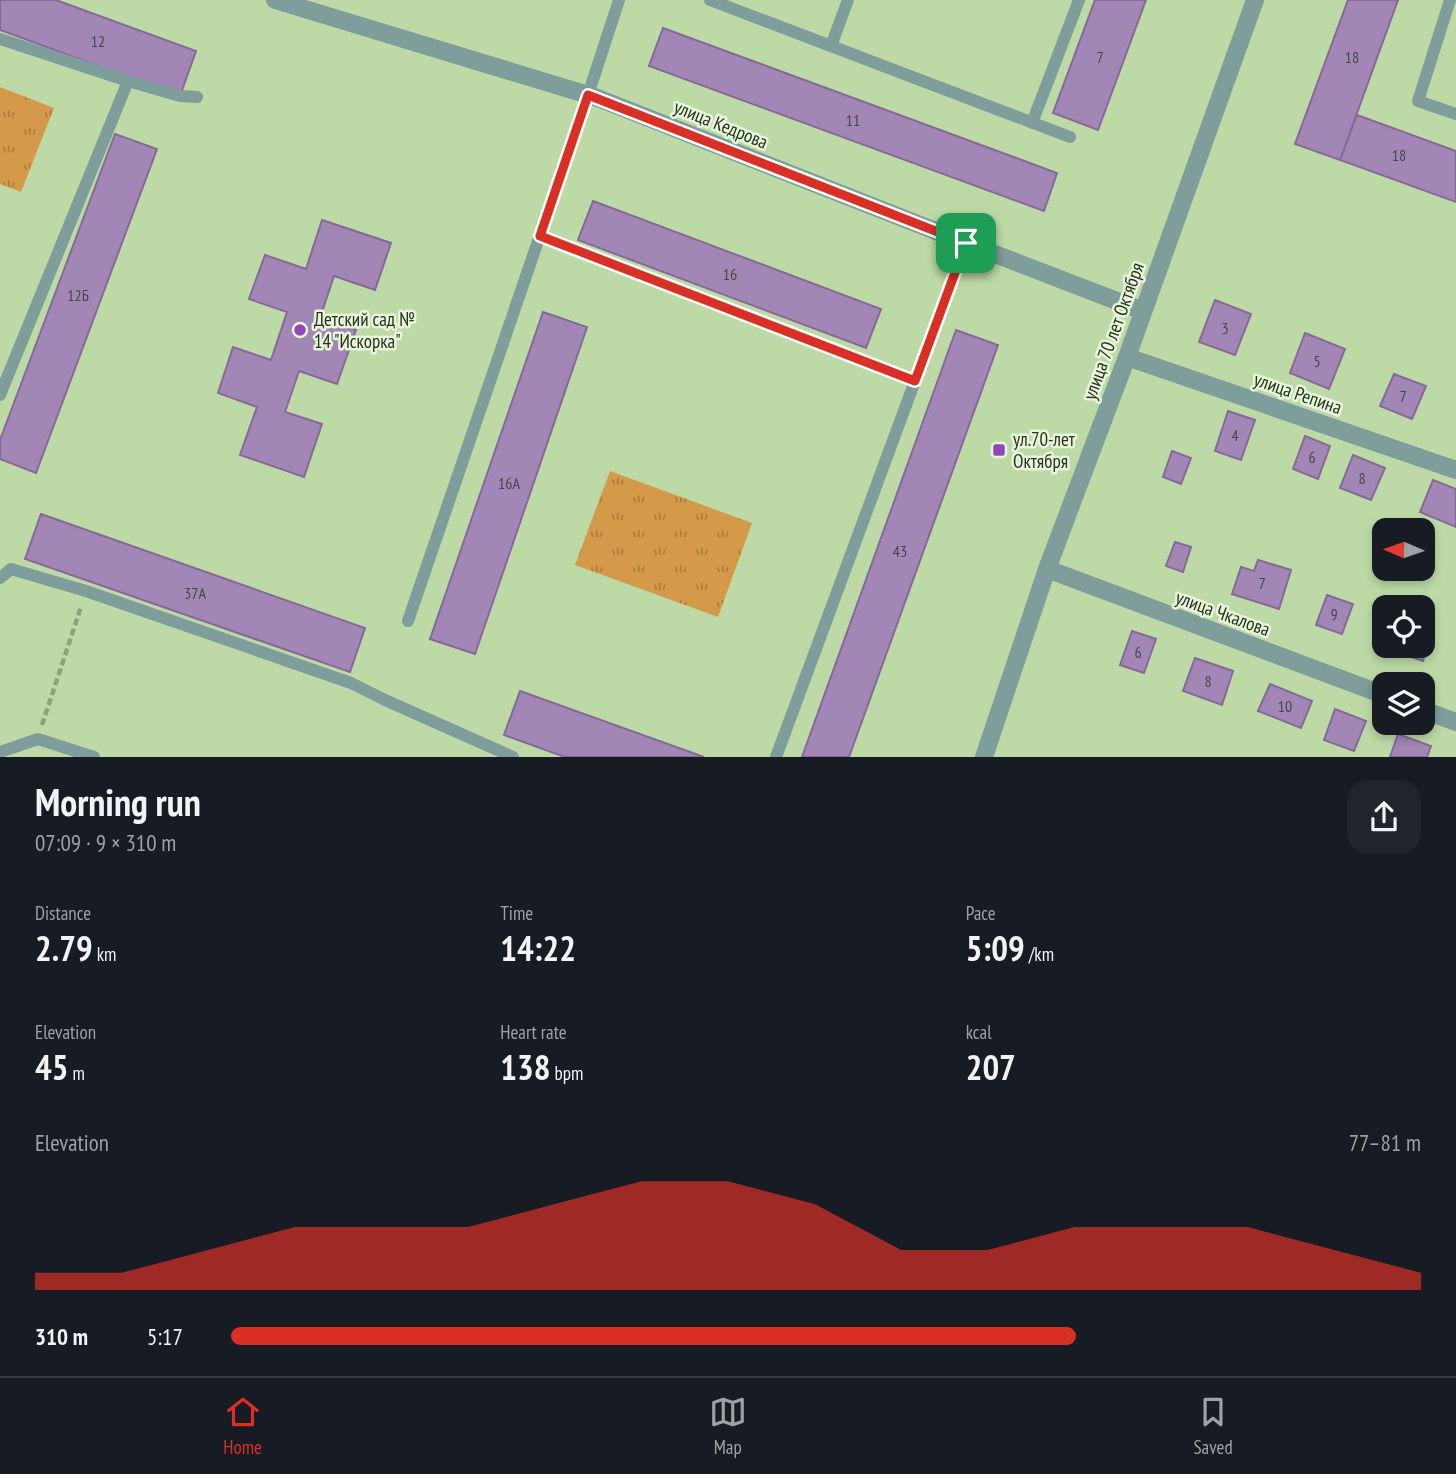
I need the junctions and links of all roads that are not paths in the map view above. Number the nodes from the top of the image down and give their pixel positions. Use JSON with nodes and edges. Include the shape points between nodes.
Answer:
{"nodes":[{"id":1,"x":275,"y":0,"type":"edge"},
{"id":2,"x":619,"y":0,"type":"edge"},
{"id":3,"x":710,"y":0,"type":"edge"},
{"id":4,"x":848,"y":0,"type":"edge"},
{"id":5,"x":1079,"y":0,"type":"edge"},
{"id":6,"x":1255,"y":0,"type":"edge"},
{"id":7,"x":1450,"y":0,"type":"edge"},
{"id":8,"x":0,"y":39,"type":"edge"},
{"id":9,"x":831,"y":46,"type":"junction"},
{"id":10,"x":128,"y":81,"type":"junction"},
{"id":11,"x":588,"y":95,"type":"junction"},
{"id":12,"x":197,"y":97,"type":"dead end"},
{"id":13,"x":1456,"y":114,"type":"edge"},
{"id":14,"x":1032,"y":123,"type":"junction"},
{"id":15,"x":1070,"y":137,"type":"dead end"},
{"id":16,"x":540,"y":236,"type":"junction"},
{"id":17,"x":966,"y":243,"type":"junction"},
{"id":18,"x":1143,"y":310,"type":"junction"},
{"id":19,"x":1127,"y":357,"type":"junction"},
{"id":20,"x":915,"y":381,"type":"junction"},
{"id":21,"x":0,"y":394,"type":"edge"},
{"id":22,"x":1456,"y":470,"type":"edge"},
{"id":23,"x":1047,"y":569,"type":"junction"},
{"id":24,"x":0,"y":578,"type":"edge"},
{"id":25,"x":408,"y":621,"type":"dead end"},
{"id":26,"x":1372,"y":691,"type":"edge"},
{"id":27,"x":1435,"y":714,"type":"edge"},
{"id":28,"x":1456,"y":722,"type":"edge"},
{"id":29,"x":0,"y":752,"type":"edge"},
{"id":30,"x":94,"y":757,"type":"edge"},
{"id":31,"x":513,"y":757,"type":"edge"},
{"id":32,"x":776,"y":757,"type":"edge"},
{"id":33,"x":984,"y":757,"type":"edge"}],
"edges":[{"from":1,"to":11,"type":"street","name":"улица Кедрова"},
{"from":2,"to":11,"type":"lane"},
{"from":3,"to":9,"type":"lane"},
{"from":4,"to":9,"type":"lane"},
{"from":5,"to":14,"type":"lane"},
{"from":6,"to":18,"type":"street","name":"улица 70 лет Октября"},
{"from":7,"to":13,"type":"lane","via":[[1418,101]]},
{"from":8,"to":10,"type":"lane"},
{"from":9,"to":14,"type":"lane"},
{"from":10,"to":12,"type":"lane"},
{"from":10,"to":21,"type":"lane"},
{"from":11,"to":16,"type":"lane"},
{"from":11,"to":17,"type":"street","name":"улица Кедрова"},
{"from":14,"to":15,"type":"lane"},
{"from":16,"to":20,"type":"lane"},
{"from":16,"to":25,"type":"lane"},
{"from":17,"to":18,"type":"street","name":"улица Кедрова"},
{"from":17,"to":20,"type":"lane"},
{"from":18,"to":19,"type":"street","name":"улица 70 лет Октября"},
{"from":19,"to":22,"type":"street","name":"улица Репина"},
{"from":19,"to":23,"type":"street","name":"улица 70 лет Октября"},
{"from":20,"to":32,"type":"lane"},
{"from":23,"to":26,"type":"street","name":"улица Чкалова"},
{"from":23,"to":33,"type":"street","name":"улица 70 лет Октября"},
{"from":24,"to":31,"type":"lane","via":[[11,569],[86,591],[351,683]]},
{"from":27,"to":28,"type":"street"},
{"from":29,"to":30,"type":"lane","via":[[38,739]]}]}
